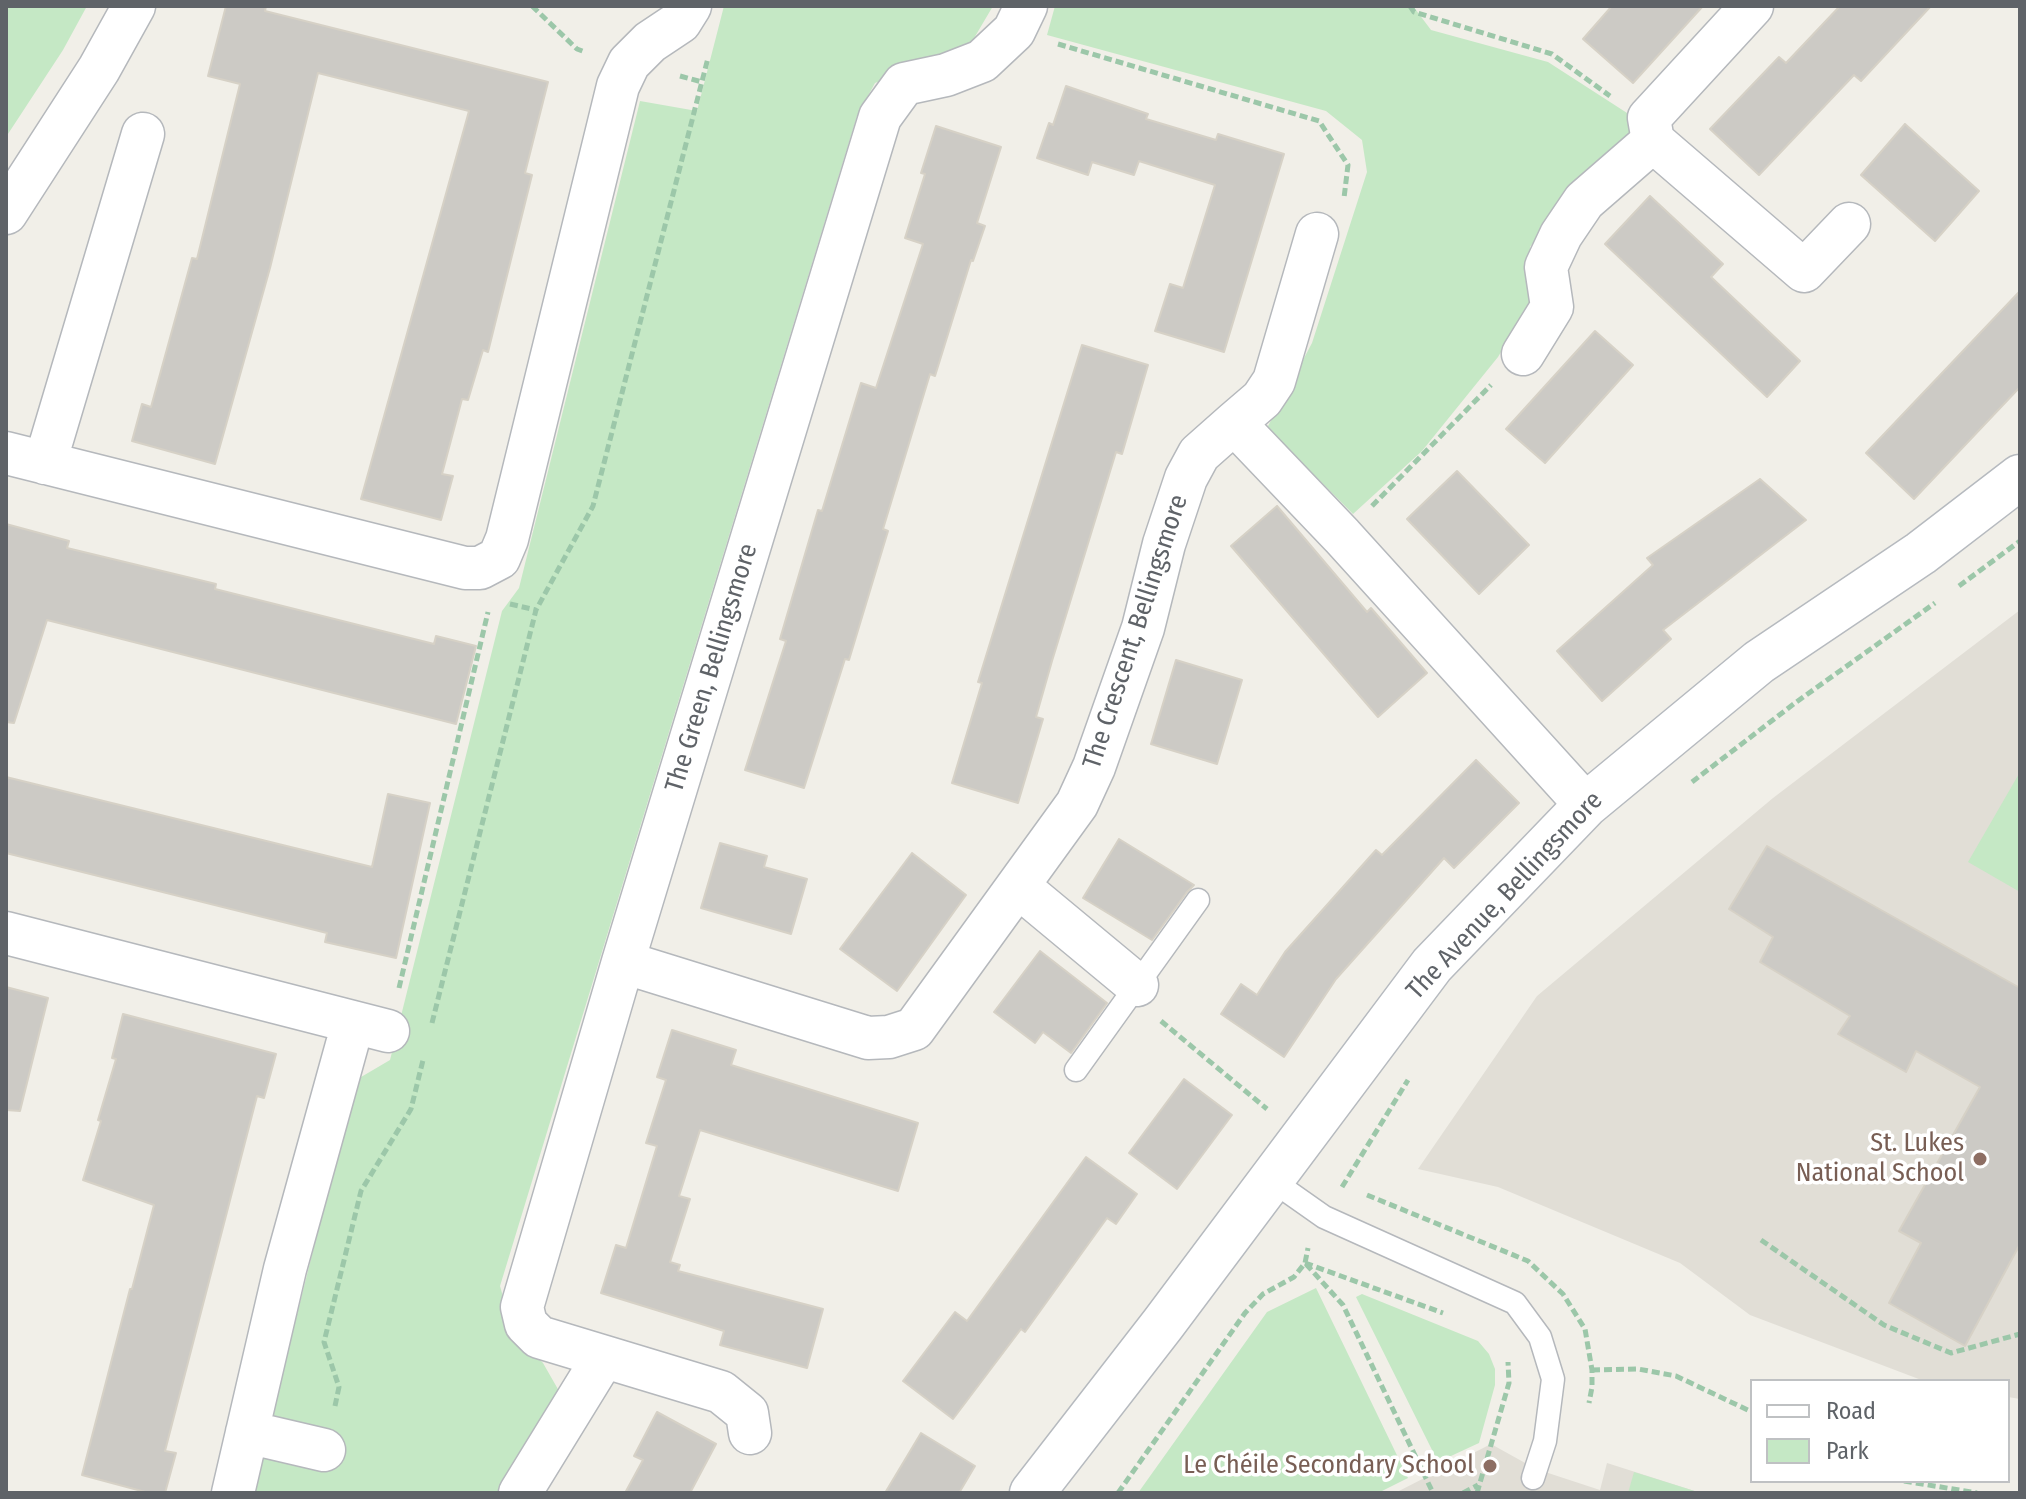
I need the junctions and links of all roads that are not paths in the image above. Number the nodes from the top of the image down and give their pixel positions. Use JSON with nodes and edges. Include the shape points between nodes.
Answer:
{"nodes":[{"id":1,"x":134,"y":6,"type":"edge"},
{"id":2,"x":690,"y":6,"type":"edge"},
{"id":3,"x":1752,"y":6,"type":"edge"},
{"id":4,"x":1020,"y":18,"type":"edge"},
{"id":5,"x":1651,"y":130,"type":"junction"},
{"id":6,"x":143,"y":134,"type":"dead end"},
{"id":7,"x":6,"y":213,"type":"edge"},
{"id":8,"x":1849,"y":224,"type":"dead end"},
{"id":9,"x":1317,"y":234,"type":"road end"},
{"id":10,"x":1523,"y":354,"type":"road end"},
{"id":11,"x":1234,"y":423,"type":"junction"},
{"id":12,"x":25,"y":458,"type":"edge"},
{"id":13,"x":2020,"y":477,"type":"edge"},
{"id":14,"x":1586,"y":805,"type":"junction"},
{"id":15,"x":1019,"y":887,"type":"junction"},
{"id":16,"x":1198,"y":900,"type":"dead end"},
{"id":17,"x":6,"y":933,"type":"edge"},
{"id":18,"x":623,"y":962,"type":"junction"},
{"id":19,"x":1137,"y":985,"type":"junction"},
{"id":20,"x":1076,"y":1070,"type":"dead end"},
{"id":21,"x":1270,"y":1179,"type":"junction"},
{"id":22,"x":603,"y":1358,"type":"junction"},
{"id":23,"x":247,"y":1432,"type":"junction"},
{"id":24,"x":750,"y":1433,"type":"dead end"},
{"id":25,"x":324,"y":1450,"type":"road end"},
{"id":26,"x":1533,"y":1478,"type":"dead end"},
{"id":27,"x":233,"y":1493,"type":"edge"},
{"id":28,"x":520,"y":1493,"type":"edge"},
{"id":29,"x":1032,"y":1493,"type":"edge"}],
"edges":[{"from":1,"to":7,"type":"street"},
{"from":2,"to":12,"type":"street","via":[[680,22],[629,63],[618,86],[499,558],[480,568],[465,568]]},
{"from":3,"to":5,"type":"street"},
{"from":4,"to":18,"type":"street","name":"The Green, Bellingsmore","via":[[982,61],[904,84],[880,117]]},
{"from":5,"to":8,"type":"street","via":[[1804,271]]},
{"from":5,"to":10,"type":"street","via":[[1584,201],[1561,235],[1546,267],[1552,307]]},
{"from":6,"to":12,"type":"street"},
{"from":9,"to":11,"type":"street","name":"The Crescent, Bellingsmore","via":[[1274,381]]},
{"from":11,"to":14,"type":"street"},
{"from":11,"to":15,"type":"street","name":"The Crescent, Bellingsmore","via":[[1199,454],[1186,478],[1143,628],[1094,767],[1077,804]]},
{"from":13,"to":14,"type":"street","name":"The Avenue, Bellingsmore","via":[[1921,553],[1759,662]]},
{"from":14,"to":21,"type":"street","name":"The Avenue, Bellingsmore","via":[[1432,965]]},
{"from":15,"to":18,"type":"street","name":"The Crescent, Bellingsmore","via":[[914,1029],[889,1037],[868,1038]]},
{"from":15,"to":19,"type":"street"},
{"from":16,"to":19,"type":"lane"},
{"from":17,"to":23,"type":"street","via":[[370,1027],[285,1269]]},
{"from":18,"to":22,"type":"street","name":"The Green, Bellingsmore","via":[[522,1307],[526,1324],[539,1337]]},
{"from":19,"to":20,"type":"lane"},
{"from":21,"to":26,"type":"lane","via":[[1324,1217],[1515,1303],[1540,1337],[1553,1379],[1545,1441]]},
{"from":21,"to":29,"type":"street","name":"The Avenue, Bellingsmore"},
{"from":22,"to":24,"type":"street","name":"The Green, Bellingsmore","via":[[721,1392],[747,1413]]},
{"from":22,"to":28,"type":"street"},
{"from":23,"to":25,"type":"street"},
{"from":23,"to":27,"type":"street"}]}
